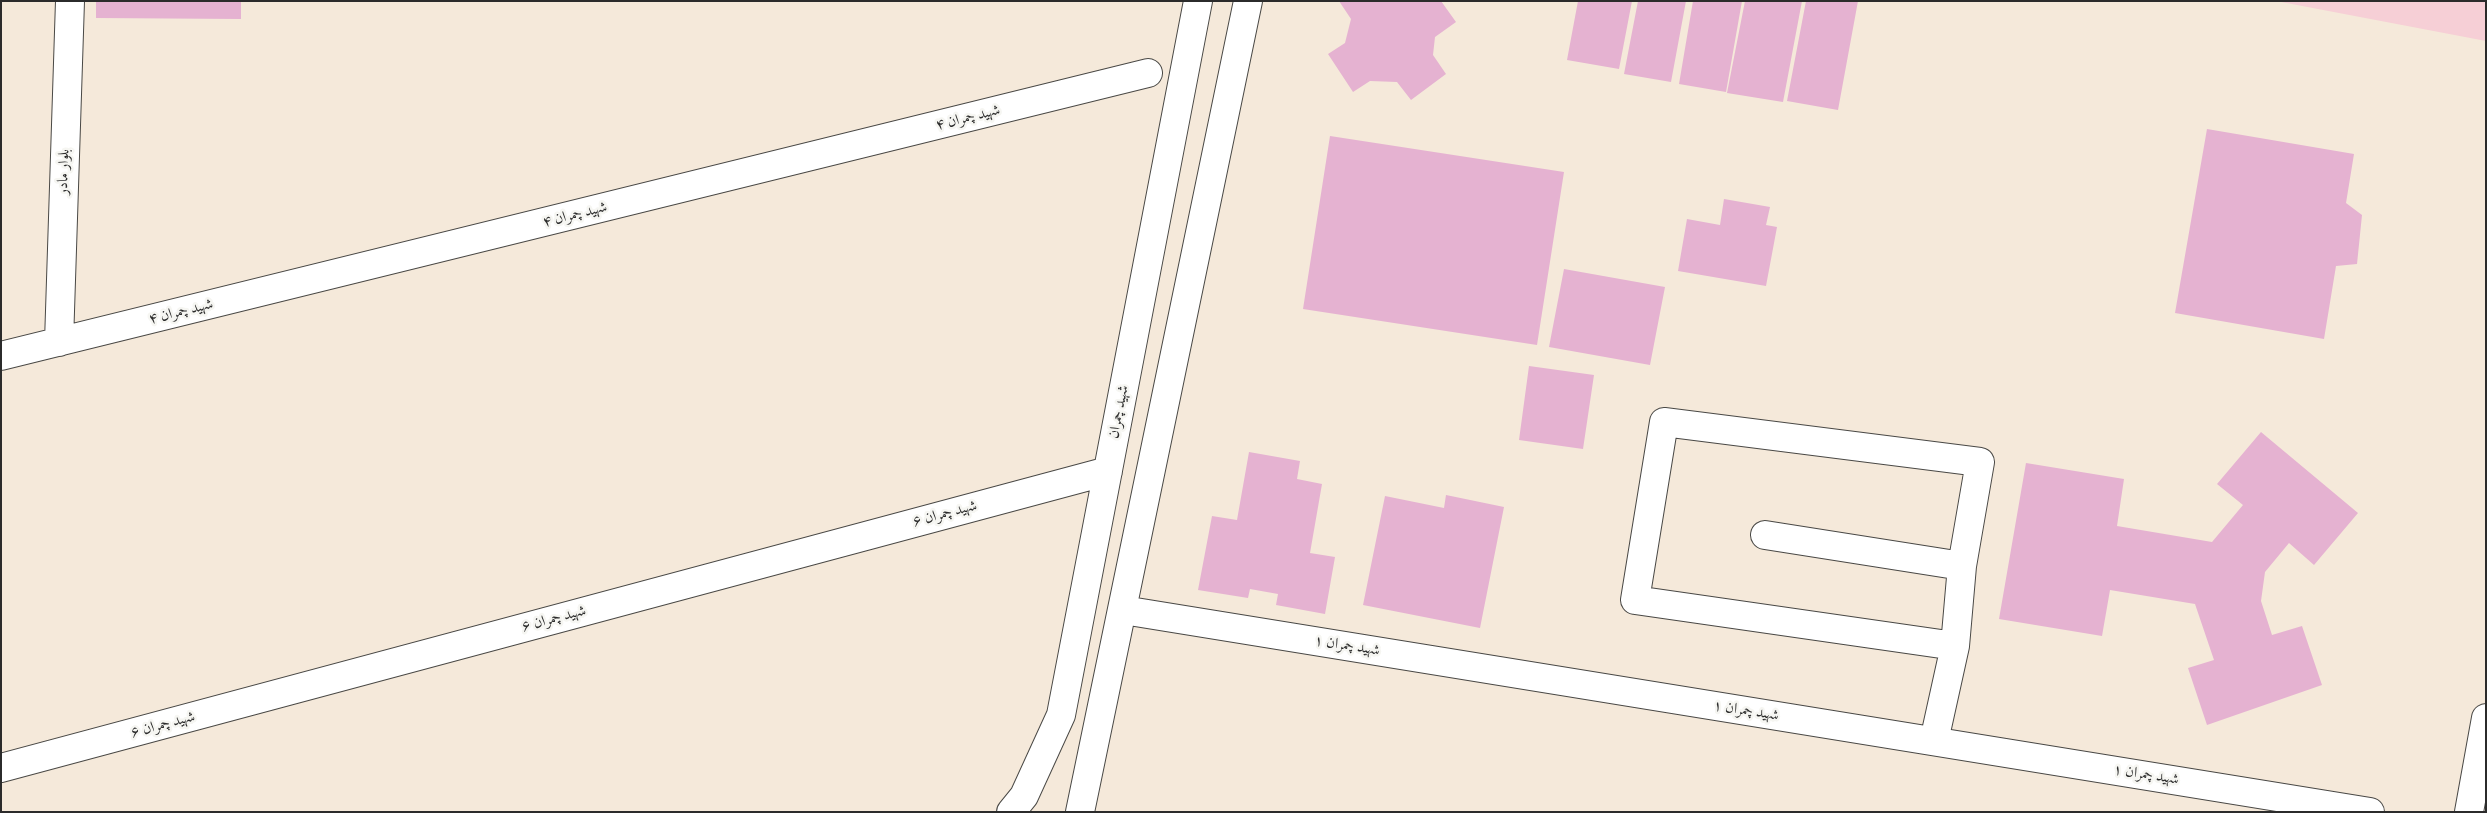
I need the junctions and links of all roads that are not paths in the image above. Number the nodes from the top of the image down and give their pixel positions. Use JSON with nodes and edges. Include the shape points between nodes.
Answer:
{"nodes":[{"id":1,"x":70,"y":1,"type":"edge"},
{"id":2,"x":1198,"y":1,"type":"edge"},
{"id":3,"x":1248,"y":1,"type":"edge"},
{"id":4,"x":1148,"y":73,"type":"dead end"},
{"id":5,"x":59,"y":342,"type":"junction"},
{"id":6,"x":1,"y":356,"type":"edge"},
{"id":7,"x":1108,"y":471,"type":"junction"},
{"id":8,"x":1765,"y":535,"type":"dead end"},
{"id":9,"x":1962,"y":566,"type":"junction"},
{"id":10,"x":1123,"y":610,"type":"junction"},
{"id":11,"x":1955,"y":646,"type":"junction"},
{"id":12,"x":2486,"y":718,"type":"edge"},
{"id":13,"x":1934,"y":741,"type":"junction"},
{"id":14,"x":1,"y":768,"type":"edge"},
{"id":15,"x":1010,"y":812,"type":"edge"},
{"id":16,"x":1080,"y":812,"type":"edge"},
{"id":17,"x":2370,"y":812,"type":"edge"},
{"id":18,"x":2469,"y":812,"type":"edge"}],
"edges":[{"from":1,"to":5,"type":"street","name":"بلوار مادر"},
{"from":2,"to":7,"type":"street","name":"شهید چمران"},
{"from":3,"to":10,"type":"street"},
{"from":4,"to":5,"type":"street","name":"شهید چمران ۴"},
{"from":5,"to":6,"type":"street","name":"شهید چمران ۴"},
{"from":7,"to":14,"type":"street","name":"شهید چمران ۶"},
{"from":7,"to":15,"type":"street","name":"شهید چمران","via":[[1061,715],[1024,796]]},
{"from":8,"to":9,"type":"street"},
{"from":9,"to":11,"type":"street"},
{"from":9,"to":11,"type":"street","via":[[1980,462],[1664,422],[1635,600]]},
{"from":10,"to":13,"type":"street","name":"شهید چمران ۱"},
{"from":10,"to":16,"type":"street"},
{"from":11,"to":13,"type":"street"},
{"from":12,"to":18,"type":"street"},
{"from":13,"to":17,"type":"street","name":"شهید چمران ۱"}]}
